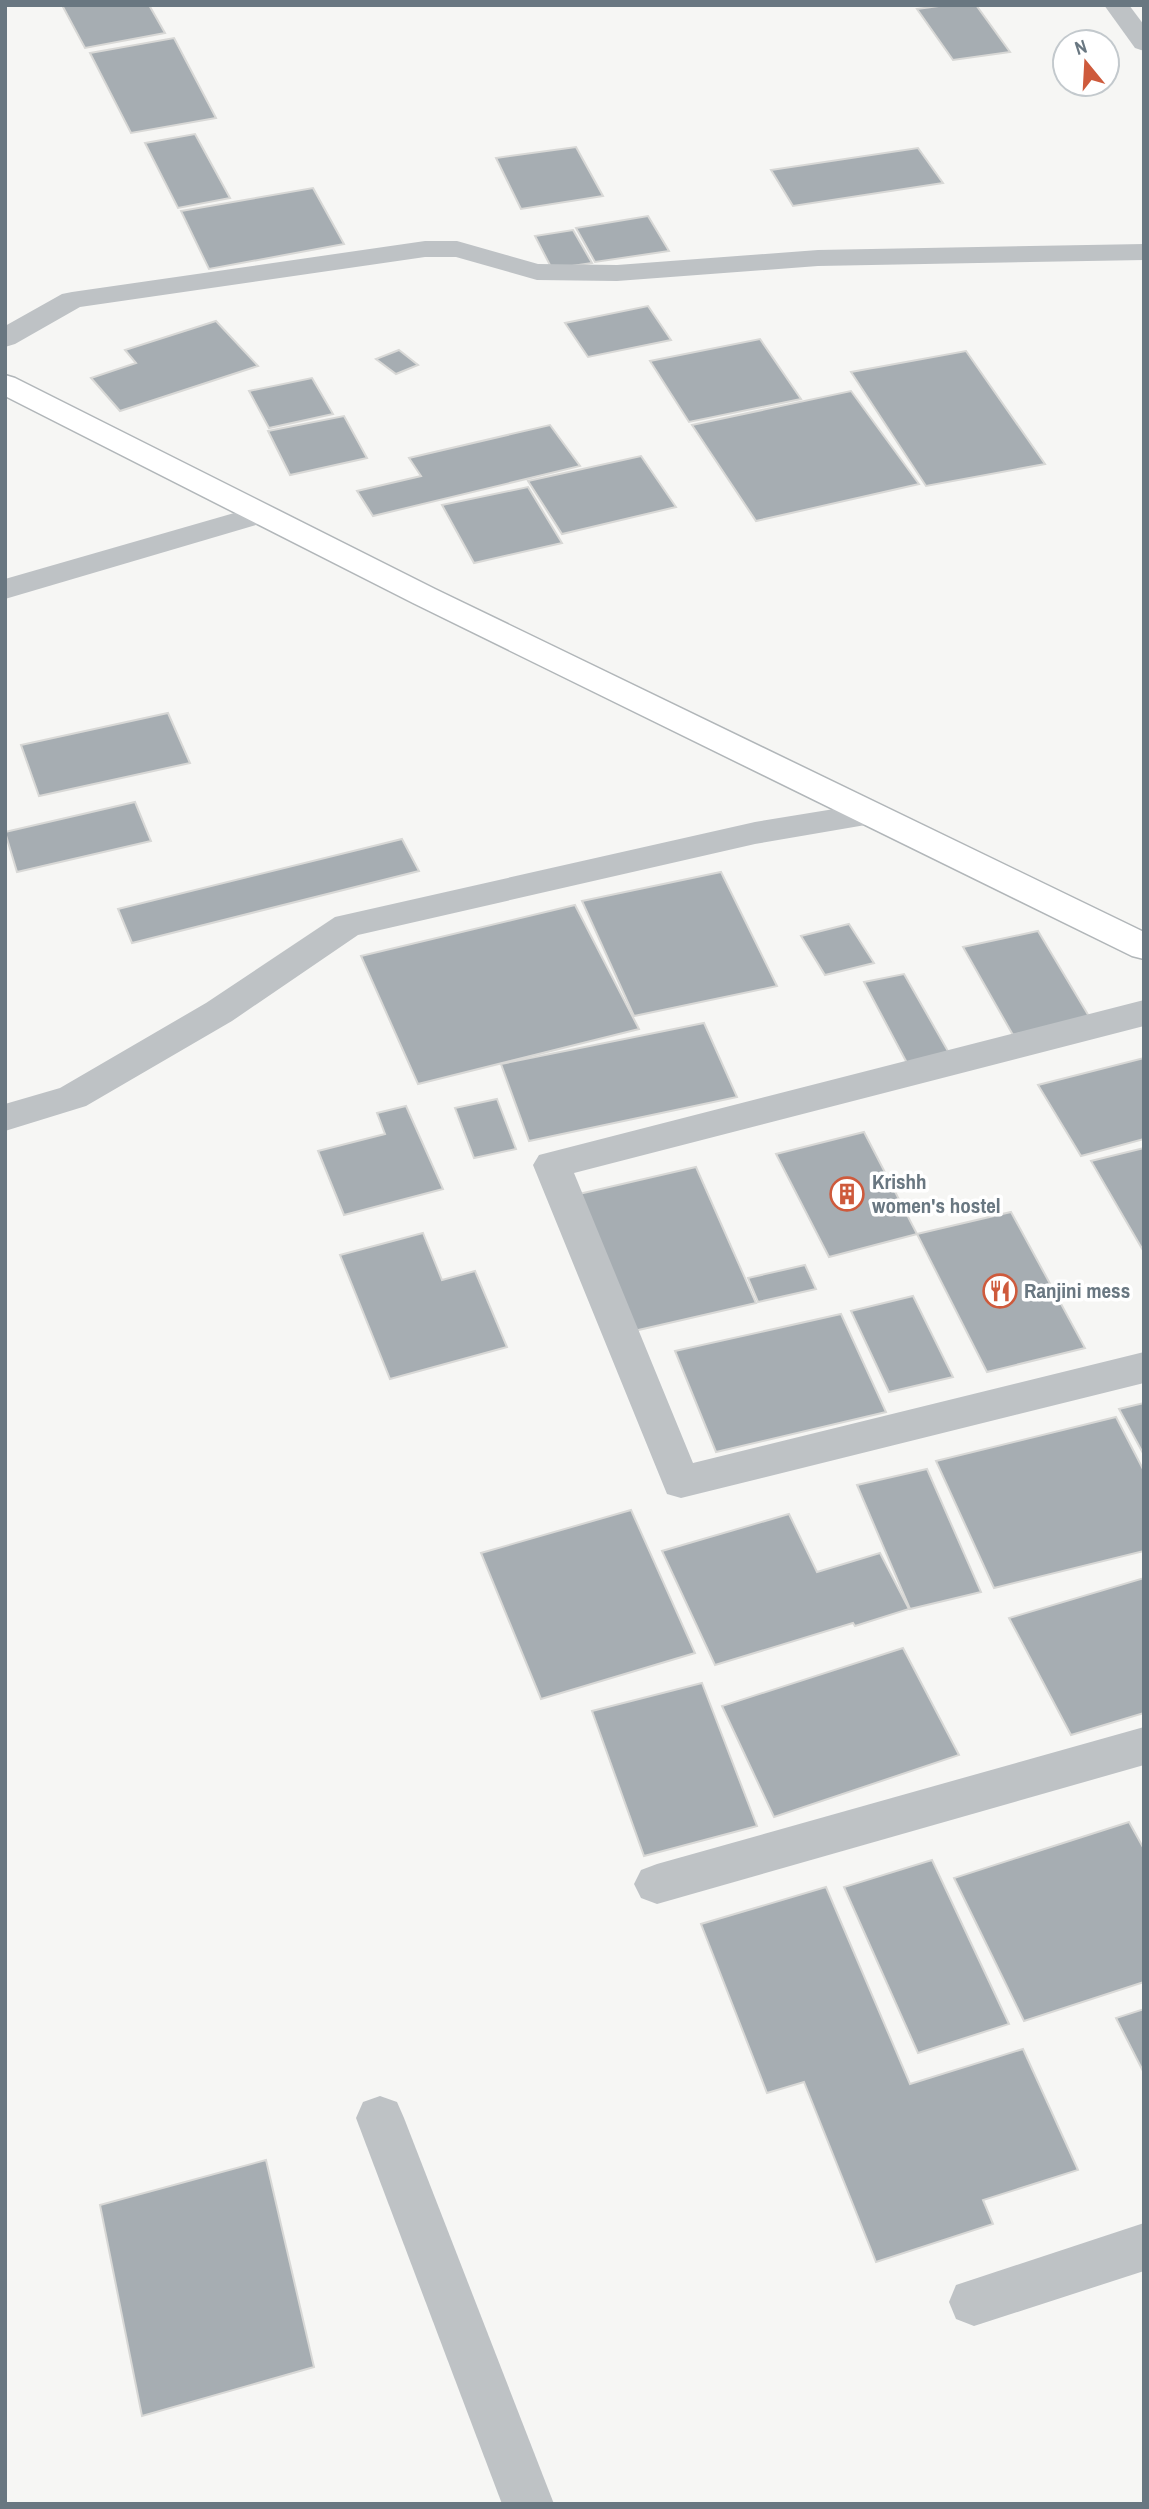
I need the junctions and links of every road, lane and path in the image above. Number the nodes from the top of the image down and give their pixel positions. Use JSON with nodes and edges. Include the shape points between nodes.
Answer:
{"nodes":[{"id":1,"x":1116,"y":5,"type":"edge"},
{"id":2,"x":1144,"y":43,"type":"edge"},
{"id":3,"x":1144,"y":252,"type":"edge"},
{"id":4,"x":5,"y":338,"type":"edge"},
{"id":5,"x":5,"y":384,"type":"edge"},
{"id":6,"x":262,"y":514,"type":"junction"},
{"id":7,"x":5,"y":589,"type":"edge"},
{"id":8,"x":871,"y":814,"type":"junction"},
{"id":9,"x":1144,"y":947,"type":"edge"},
{"id":10,"x":1144,"y":1013,"type":"edge"},
{"id":11,"x":5,"y":1118,"type":"edge"},
{"id":12,"x":1144,"y":1367,"type":"edge"},
{"id":13,"x":1144,"y":1746,"type":"edge"},
{"id":14,"x":657,"y":1884,"type":"dead end"},
{"id":15,"x":380,"y":2118,"type":"dead end"},
{"id":16,"x":1144,"y":2247,"type":"edge"},
{"id":17,"x":974,"y":2302,"type":"dead end"},
{"id":18,"x":528,"y":2504,"type":"edge"}],
"edges":[{"from":1,"to":2,"type":"street"},
{"from":3,"to":4,"type":"street","via":[[818,258],[617,273],[537,272],[457,250],[425,249],[72,299]]},
{"from":5,"to":6,"type":"street"},
{"from":6,"to":7,"type":"street"},
{"from":6,"to":8,"type":"street"},
{"from":8,"to":9,"type":"street"},
{"from":8,"to":11,"type":"street","via":[[755,833],[347,925],[219,1012],[73,1097]]},
{"from":10,"to":12,"type":"street","via":[[552,1165],[681,1482]]},
{"from":13,"to":14,"type":"street"},
{"from":15,"to":18,"type":"street"},
{"from":16,"to":17,"type":"street"}]}
